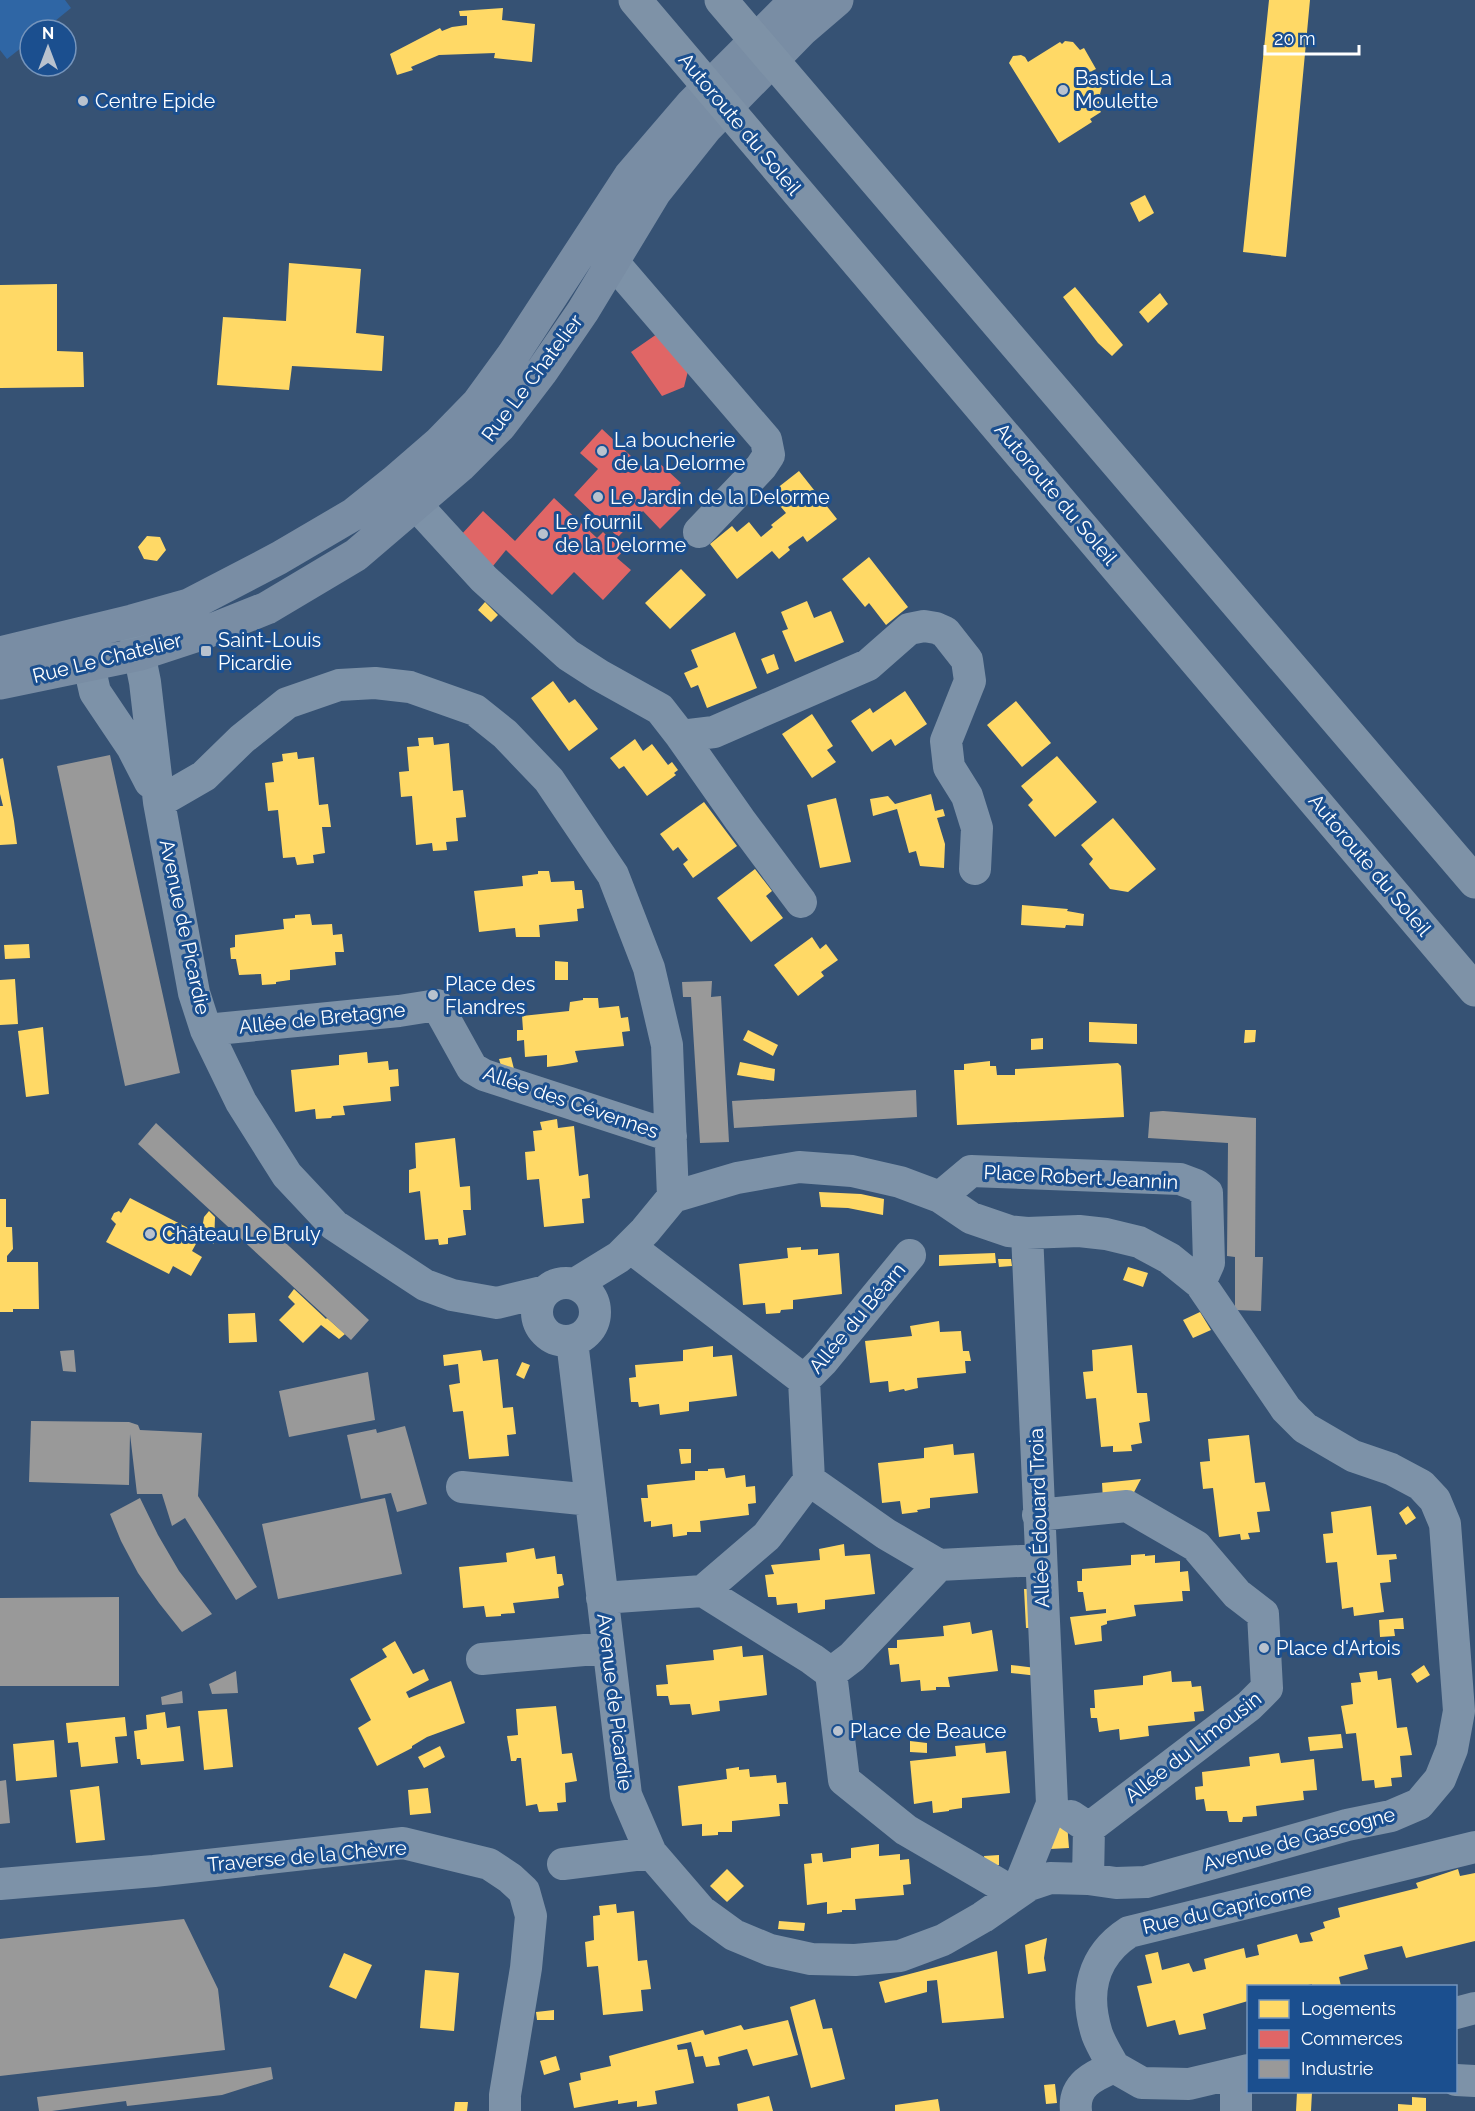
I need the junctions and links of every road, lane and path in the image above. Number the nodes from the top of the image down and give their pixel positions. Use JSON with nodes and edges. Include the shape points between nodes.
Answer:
{"nodes":[{"id":1,"x":635,"y":0,"type":"edge"},
{"id":2,"x":796,"y":0,"type":"edge"},
{"id":3,"x":837,"y":0,"type":"edge"},
{"id":4,"x":724,"y":4,"type":"edge"},
{"id":5,"x":613,"y":262,"type":"junction"},
{"id":6,"x":405,"y":494,"type":"junction"},
{"id":7,"x":699,"y":532,"type":"dead end"},
{"id":8,"x":132,"y":621,"type":"junction"},
{"id":9,"x":82,"y":634,"type":"junction"},
{"id":10,"x":0,"y":653,"type":"edge"},
{"id":11,"x":140,"y":654,"type":"junction"},
{"id":12,"x":89,"y":666,"type":"junction"},
{"id":13,"x":0,"y":683,"type":"edge"},
{"id":14,"x":681,"y":736,"type":"junction"},
{"id":15,"x":159,"y":802,"type":"junction"},
{"id":16,"x":975,"y":869,"type":"dead end"},
{"id":17,"x":1475,"y":882,"type":"edge"},
{"id":18,"x":801,"y":902,"type":"dead end"},
{"id":19,"x":1475,"y":990,"type":"edge"},
{"id":20,"x":437,"y":1005,"type":"joint"},
{"id":21,"x":206,"y":1030,"type":"junction"},
{"id":22,"x":671,"y":1136,"type":"junction"},
{"id":23,"x":673,"y":1197,"type":"junction"},
{"id":24,"x":940,"y":1197,"type":"junction"},
{"id":25,"x":1027,"y":1233,"type":"junction"},
{"id":26,"x":625,"y":1252,"type":"junction"},
{"id":27,"x":910,"y":1255,"type":"dead end"},
{"id":28,"x":1200,"y":1283,"type":"junction"},
{"id":29,"x":572,"y":1294,"type":"junction"},
{"id":30,"x":497,"y":1303,"type":"junction"},
{"id":31,"x":558,"y":1337,"type":"junction"},
{"id":32,"x":804,"y":1380,"type":"junction"},
{"id":33,"x":809,"y":1480,"type":"junction"},
{"id":34,"x":462,"y":1487,"type":"dead end"},
{"id":35,"x":591,"y":1500,"type":"junction"},
{"id":36,"x":1038,"y":1515,"type":"junction"},
{"id":37,"x":1040,"y":1560,"type":"junction"},
{"id":38,"x":939,"y":1565,"type":"junction"},
{"id":39,"x":704,"y":1591,"type":"junction"},
{"id":40,"x":602,"y":1598,"type":"junction"},
{"id":41,"x":608,"y":1648,"type":"junction"},
{"id":42,"x":482,"y":1659,"type":"dead end"},
{"id":43,"x":831,"y":1673,"type":"junction"},
{"id":44,"x":1052,"y":1804,"type":"junction"},
{"id":45,"x":1089,"y":1828,"type":"junction"},
{"id":46,"x":1475,"y":1847,"type":"edge"},
{"id":47,"x":651,"y":1853,"type":"junction"},
{"id":48,"x":562,"y":1864,"type":"dead end"},
{"id":49,"x":1050,"y":1878,"type":"joint"},
{"id":50,"x":1088,"y":1879,"type":"junction"},
{"id":51,"x":0,"y":1884,"type":"edge"},
{"id":52,"x":1016,"y":1894,"type":"junction"},
{"id":53,"x":1475,"y":2008,"type":"edge"},
{"id":54,"x":1457,"y":2012,"type":"edge"},
{"id":55,"x":1114,"y":2067,"type":"junction"},
{"id":56,"x":1242,"y":2072,"type":"edge"},
{"id":57,"x":1457,"y":2080,"type":"edge"},
{"id":58,"x":1475,"y":2081,"type":"edge"},
{"id":59,"x":505,"y":2111,"type":"edge"},
{"id":60,"x":1076,"y":2111,"type":"edge"},
{"id":61,"x":1236,"y":2111,"type":"edge"}],
"edges":[{"from":1,"to":19,"type":"highway","name":"Autoroute du Soleil"},
{"from":2,"to":6,"type":"main road","name":"Rue Le Chatelier","via":[[691,105],[630,176],[513,355],[478,403],[440,443]]},
{"from":3,"to":5,"type":"main road","name":"Rue Le Chatelier","via":[[802,30],[706,128],[656,192]]},
{"from":4,"to":17,"type":"highway"},
{"from":5,"to":6,"type":"main road","name":"Rue Le Chatelier","via":[[584,311],[500,426],[460,466]]},
{"from":5,"to":7,"type":"street","via":[[766,440],[769,455],[761,467]]},
{"from":6,"to":8,"type":"main road","name":"Rue Le Chatelier","via":[[354,514],[189,605]]},
{"from":6,"to":11,"type":"main road","name":"Rue Le Chatelier","via":[[356,555],[267,608]]},
{"from":6,"to":14,"type":"street","via":[[484,579],[568,655],[660,709]]},
{"from":8,"to":9,"type":"main road","name":"Rue Le Chatelier"},
{"from":8,"to":11,"type":"street","name":"Avenue de Picardie"},
{"from":9,"to":10,"type":"main road","name":"Rue Le Chatelier"},
{"from":9,"to":12,"type":"street","name":"Avenue de Picardie"},
{"from":11,"to":12,"type":"main road","name":"Rue Le Chatelier"},
{"from":11,"to":15,"type":"street","name":"Avenue de Picardie"},
{"from":12,"to":13,"type":"main road","name":"Rue Le Chatelier"},
{"from":12,"to":15,"type":"street","name":"Avenue de Picardie","via":[[95,692],[132,747]]},
{"from":14,"to":16,"type":"street","via":[[714,732],[868,665],[909,629],[924,626],[945,632],[968,660],[970,681],[946,741],[949,767],[967,796],[977,828]]},
{"from":14,"to":18,"type":"street"},
{"from":15,"to":21,"type":"street","name":"Avenue de Picardie","via":[[194,993]]},
{"from":15,"to":22,"type":"street","via":[[204,776],[287,703],[339,685],[375,682],[410,687],[475,710],[505,734],[549,780],[613,875],[649,968],[667,1045]]},
{"from":20,"to":21,"type":"street","name":"Allée de Bretagne"},
{"from":20,"to":22,"type":"street","name":"Allée des Cévennes","via":[[472,1068],[484,1075]]},
{"from":21,"to":30,"type":"street","name":"Avenue de Picardie","via":[[241,1102],[287,1175],[334,1225],[425,1285],[452,1295]]},
{"from":22,"to":23,"type":"street"},
{"from":23,"to":24,"type":"street","name":"Avenue de Gascogne","via":[[737,1178],[799,1167],[852,1171],[900,1182]]},
{"from":23,"to":26,"type":"street","name":"Avenue de Picardie"},
{"from":24,"to":25,"type":"street","name":"Avenue de Gascogne","via":[[971,1218]]},
{"from":24,"to":28,"type":"street","name":"Place Robert Jeannin","via":[[971,1171],[1180,1179],[1208,1193],[1209,1263]]},
{"from":25,"to":28,"type":"street","name":"Avenue de Gascogne","via":[[1079,1231],[1138,1242],[1169,1258]]},
{"from":25,"to":36,"type":"street","name":"Allée Édouard Troia"},
{"from":26,"to":29,"type":"street","name":"Avenue de Picardie"},
{"from":26,"to":32,"type":"street"},
{"from":27,"to":32,"type":"street","name":"Allée du Béarn"},
{"from":28,"to":50,"type":"street","name":"Avenue de Gascogne","via":[[1286,1409],[1305,1428],[1353,1456],[1421,1485],[1435,1500],[1445,1524],[1459,1711],[1452,1749],[1440,1779],[1419,1804],[1391,1816],[1146,1882]]},
{"from":29,"to":30,"type":"street","name":"Avenue de Picardie"},
{"from":29,"to":31,"type":"street","via":[[594,1322],[585,1334]]},
{"from":29,"to":31,"type":"street","via":[[537,1304],[537,1319]]},
{"from":30,"to":31,"type":"street","name":"Avenue de Picardie"},
{"from":31,"to":35,"type":"street","name":"Avenue de Picardie"},
{"from":32,"to":33,"type":"street"},
{"from":33,"to":38,"type":"street","via":[[886,1534]]},
{"from":33,"to":39,"type":"street","via":[[767,1536]]},
{"from":34,"to":35,"type":"street"},
{"from":35,"to":40,"type":"street","name":"Avenue de Picardie"},
{"from":36,"to":37,"type":"street","name":"Allée Édouard Troia"},
{"from":36,"to":45,"type":"street","name":"Allée du Limousin","via":[[1127,1506],[1196,1546],[1237,1594],[1263,1614],[1267,1688],[1249,1706]]},
{"from":37,"to":38,"type":"street"},
{"from":37,"to":44,"type":"street","name":"Allée Édouard Troia"},
{"from":38,"to":43,"type":"street","via":[[852,1657]]},
{"from":39,"to":40,"type":"street"},
{"from":39,"to":43,"type":"street"},
{"from":40,"to":41,"type":"street","name":"Avenue de Picardie"},
{"from":41,"to":42,"type":"street"},
{"from":41,"to":47,"type":"street","name":"Avenue de Picardie","via":[[626,1795]]},
{"from":43,"to":52,"type":"street","via":[[844,1780],[906,1830]]},
{"from":44,"to":45,"type":"street"},
{"from":44,"to":52,"type":"street","name":"Allée Édouard Troia"},
{"from":45,"to":50,"type":"street"},
{"from":46,"to":55,"type":"street","name":"Rue du Capricorne","via":[[1129,1932],[1114,1942],[1092,1977],[1091,2007],[1097,2035]]},
{"from":47,"to":48,"type":"street"},
{"from":47,"to":52,"type":"street","name":"Avenue de Picardie","via":[[701,1911],[734,1935],[770,1950],[810,1959],[900,1956],[943,1940]]},
{"from":49,"to":50,"type":"street","name":"Avenue de Gascogne"},
{"from":49,"to":52,"type":"street","name":"Avenue de Picardie"},
{"from":51,"to":59,"type":"street","name":"Traverse de la Chèvre","via":[[403,1843],[489,1864],[524,1891],[531,1916]]},
{"from":53,"to":54,"type":"street"},
{"from":55,"to":56,"type":"street","via":[[1142,2082],[1189,2084]]},
{"from":55,"to":60,"type":"street","via":[[1092,2077],[1081,2088],[1074,2100]]},
{"from":56,"to":61,"type":"street"},
{"from":57,"to":58,"type":"street"}]}
